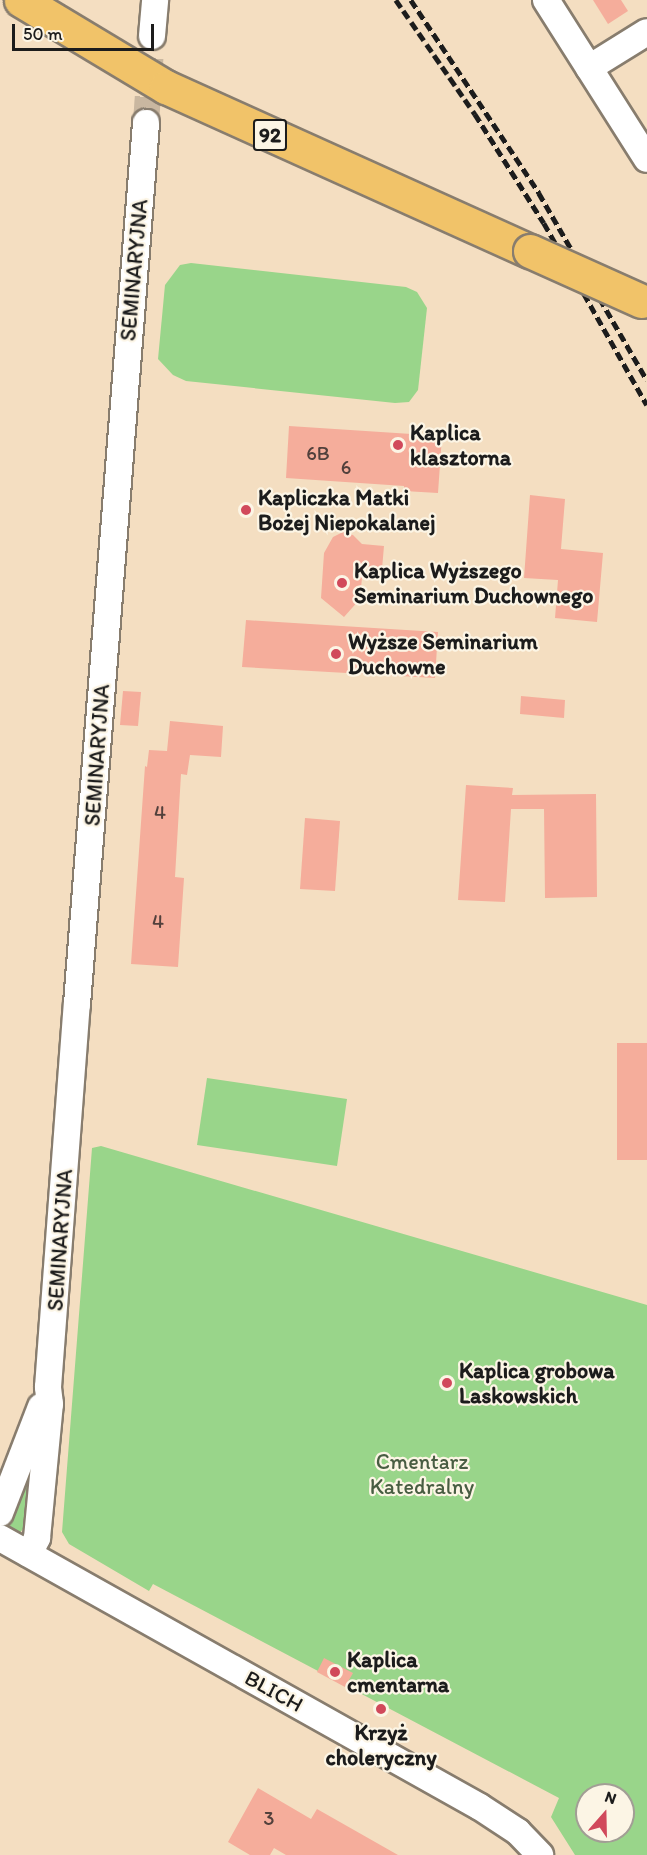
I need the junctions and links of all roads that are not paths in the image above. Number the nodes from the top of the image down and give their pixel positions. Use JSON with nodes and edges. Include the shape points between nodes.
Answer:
{"nodes":[{"id":1,"x":21,"y":0,"type":"edge"},
{"id":2,"x":155,"y":0,"type":"edge"},
{"id":3,"x":546,"y":0,"type":"edge"},
{"id":4,"x":647,"y":32,"type":"edge"},
{"id":5,"x":152,"y":36,"type":"tunnel mouth"},
{"id":6,"x":589,"y":68,"type":"junction"},
{"id":7,"x":146,"y":123,"type":"tunnel mouth"},
{"id":8,"x":647,"y":159,"type":"edge"},
{"id":9,"x":644,"y":302,"type":"edge"},
{"id":10,"x":48,"y":1387,"type":"junction"},
{"id":11,"x":9,"y":1466,"type":"edge"},
{"id":12,"x":0,"y":1513,"type":"edge"},
{"id":13,"x":0,"y":1538,"type":"edge"},
{"id":14,"x":29,"y":1554,"type":"junction"},
{"id":15,"x":540,"y":1855,"type":"edge"}],
"edges":[{"from":1,"to":9,"type":"main road","number":"92","bridge":true,"via":[[166,87]]},
{"from":2,"to":5,"type":"street"},
{"from":3,"to":6,"type":"street"},
{"from":4,"to":6,"type":"street"},
{"from":6,"to":8,"type":"street"},
{"from":7,"to":10,"type":"street","name":"SEMINARYJNA"},
{"from":10,"to":11,"type":"street","name":"SEMINARYJNA"},
{"from":10,"to":14,"type":"street","name":"SEMINARYJNA","via":[[50,1404],[37,1538]]},
{"from":11,"to":12,"type":"street","name":"SEMINARYJNA"},
{"from":13,"to":14,"type":"street","name":"BLICH"},
{"from":14,"to":15,"type":"street","name":"BLICH","via":[[480,1807],[518,1833]]}]}
